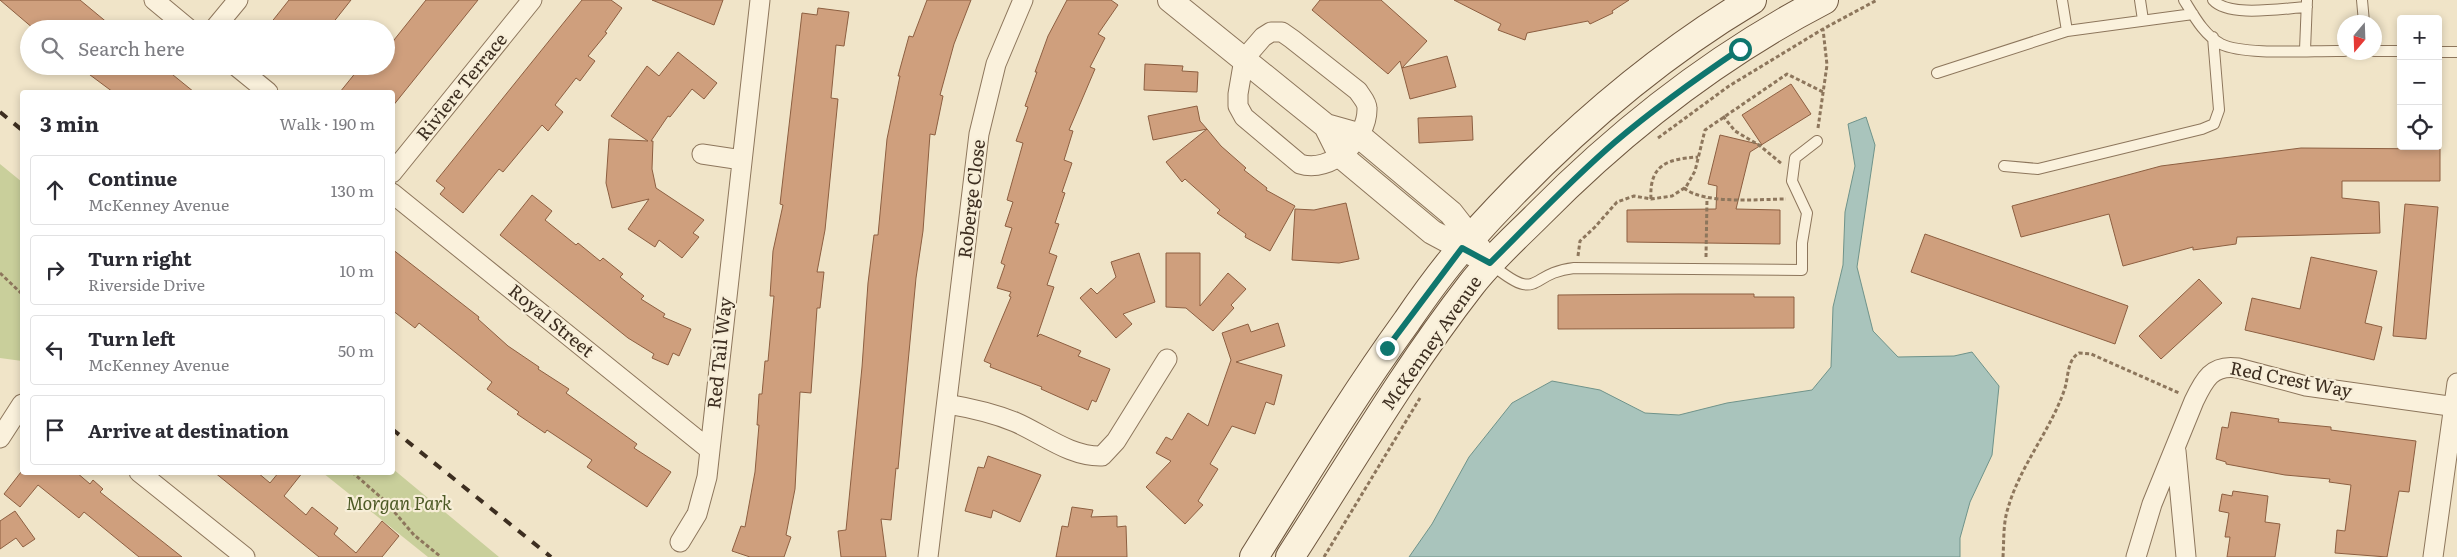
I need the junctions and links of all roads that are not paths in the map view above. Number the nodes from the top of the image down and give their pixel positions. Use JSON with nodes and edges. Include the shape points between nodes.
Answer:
{"nodes":[{"id":1,"x":154,"y":0,"type":"edge"},
{"id":2,"x":238,"y":0,"type":"edge"},
{"id":3,"x":532,"y":0,"type":"edge"},
{"id":4,"x":760,"y":0,"type":"edge"},
{"id":5,"x":1023,"y":0,"type":"edge"},
{"id":6,"x":1170,"y":0,"type":"edge"},
{"id":7,"x":1752,"y":0,"type":"edge"},
{"id":8,"x":1824,"y":0,"type":"edge"},
{"id":9,"x":2062,"y":0,"type":"edge"},
{"id":10,"x":2140,"y":0,"type":"edge"},
{"id":11,"x":2184,"y":0,"type":"edge"},
{"id":12,"x":2213,"y":0,"type":"edge"},
{"id":13,"x":2362,"y":0,"type":"edge"},
{"id":14,"x":2307,"y":4,"type":"edge"},
{"id":15,"x":2193,"y":14,"type":"junction"},
{"id":16,"x":2363,"y":15,"type":"edge"},
{"id":17,"x":178,"y":20,"type":"edge"},
{"id":18,"x":221,"y":20,"type":"edge"},
{"id":19,"x":2143,"y":20,"type":"junction"},
{"id":20,"x":2067,"y":31,"type":"junction"},
{"id":21,"x":2214,"y":37,"type":"junction"},
{"id":22,"x":2305,"y":50,"type":"junction"},
{"id":23,"x":2337,"y":51,"type":"edge"},
{"id":24,"x":2382,"y":51,"type":"edge"},
{"id":25,"x":2397,"y":51,"type":"edge"},
{"id":26,"x":2442,"y":52,"type":"edge"},
{"id":27,"x":2457,"y":52,"type":"edge"},
{"id":28,"x":1244,"y":59,"type":"junction"},
{"id":29,"x":1937,"y":73,"type":"dead end"},
{"id":30,"x":247,"y":75,"type":"edge"},
{"id":31,"x":266,"y":90,"type":"edge"},
{"id":32,"x":1326,"y":126,"type":"junction"},
{"id":33,"x":1358,"y":135,"type":"junction"},
{"id":34,"x":1817,"y":141,"type":"road end"},
{"id":35,"x":702,"y":154,"type":"dead end"},
{"id":36,"x":1341,"y":156,"type":"junction"},
{"id":37,"x":742,"y":160,"type":"junction"},
{"id":38,"x":2004,"y":166,"type":"dead end"},
{"id":39,"x":395,"y":170,"type":"edge"},
{"id":40,"x":395,"y":195,"type":"edge"},
{"id":41,"x":1467,"y":243,"type":"junction"},
{"id":42,"x":1490,"y":263,"type":"junction"},
{"id":43,"x":1167,"y":359,"type":"dead end"},
{"id":44,"x":2457,"y":383,"type":"edge"},
{"id":45,"x":947,"y":404,"type":"junction"},
{"id":46,"x":20,"y":407,"type":"edge"},
{"id":47,"x":2455,"y":407,"type":"edge"},
{"id":48,"x":0,"y":438,"type":"edge"},
{"id":49,"x":2176,"y":448,"type":"junction"},
{"id":50,"x":710,"y":450,"type":"junction"},
{"id":51,"x":143,"y":475,"type":"edge"},
{"id":52,"x":680,"y":542,"type":"dead end"},
{"id":53,"x":245,"y":557,"type":"edge"},
{"id":54,"x":928,"y":557,"type":"edge"},
{"id":55,"x":1254,"y":557,"type":"edge"},
{"id":56,"x":1290,"y":557,"type":"edge"},
{"id":57,"x":2136,"y":557,"type":"edge"},
{"id":58,"x":2186,"y":557,"type":"edge"},
{"id":59,"x":2433,"y":557,"type":"edge"}],
"edges":[{"from":1,"to":17,"type":"street"},
{"from":2,"to":18,"type":"street"},
{"from":3,"to":39,"type":"street","name":"Riviere Terrace"},
{"from":4,"to":37,"type":"street","name":"Red Tail Way"},
{"from":5,"to":45,"type":"street","name":"Roberge Close","via":[[996,64],[981,126]]},
{"from":6,"to":28,"type":"street"},
{"from":7,"to":41,"type":"main road","name":"McKenney Avenue","via":[[1702,31],[1605,105]]},
{"from":8,"to":42,"type":"main road","name":"McKenney Avenue","via":[[1740,49],[1673,95],[1586,168]]},
{"from":9,"to":20,"type":"lane"},
{"from":10,"to":19,"type":"lane"},
{"from":11,"to":15,"type":"lane"},
{"from":12,"to":14,"type":"lane","via":[[2218,6],[2233,10]]},
{"from":13,"to":16,"type":"lane"},
{"from":14,"to":22,"type":"lane"},
{"from":15,"to":19,"type":"lane"},
{"from":15,"to":21,"type":"lane","via":[[2203,29]]},
{"from":19,"to":20,"type":"lane"},
{"from":20,"to":29,"type":"lane"},
{"from":21,"to":22,"type":"lane","via":[[2222,44],[2249,50]]},
{"from":21,"to":38,"type":"lane","via":[[2219,110],[2214,124],[2038,169]]},
{"from":22,"to":23,"type":"lane"},
{"from":24,"to":25,"type":"lane"},
{"from":26,"to":27,"type":"lane"},
{"from":28,"to":32,"type":"street"},
{"from":28,"to":33,"type":"street","via":[[1271,32],[1282,32],[1358,91],[1367,108]]},
{"from":28,"to":36,"type":"street","via":[[1238,106],[1244,116],[1300,164],[1320,165]]},
{"from":30,"to":31,"type":"street"},
{"from":32,"to":33,"type":"street"},
{"from":32,"to":36,"type":"street"},
{"from":33,"to":36,"type":"street"},
{"from":33,"to":41,"type":"street","via":[[1452,213]]},
{"from":34,"to":42,"type":"lane","via":[[1795,158],[1793,172],[1792,181],[1807,213],[1802,270],[1558,269],[1535,284],[1524,285]]},
{"from":35,"to":37,"type":"street"},
{"from":36,"to":41,"type":"street","via":[[1432,232]]},
{"from":37,"to":50,"type":"street","name":"Red Tail Way"},
{"from":40,"to":50,"type":"street","name":"Royal Street"},
{"from":41,"to":42,"type":"street"},
{"from":41,"to":55,"type":"main road","name":"McKenney Avenue","via":[[1371,371]]},
{"from":42,"to":56,"type":"main road","name":"McKenney Avenue","via":[[1452,310],[1407,375]]},
{"from":43,"to":45,"type":"street","via":[[1116,441],[1102,456],[1071,451],[1002,417]]},
{"from":44,"to":47,"type":"street"},
{"from":45,"to":54,"type":"street","name":"Roberge Close"},
{"from":46,"to":48,"type":"street"},
{"from":47,"to":49,"type":"street","name":"Red Crest Way","via":[[2299,385],[2228,366],[2214,370],[2202,385]]},
{"from":47,"to":59,"type":"street"},
{"from":49,"to":57,"type":"street","name":"Red Crest Way"},
{"from":49,"to":58,"type":"street","name":"Red Crest Way"},
{"from":50,"to":52,"type":"street","name":"Red Tail Way","via":[[701,503]]},
{"from":51,"to":53,"type":"street"}]}
